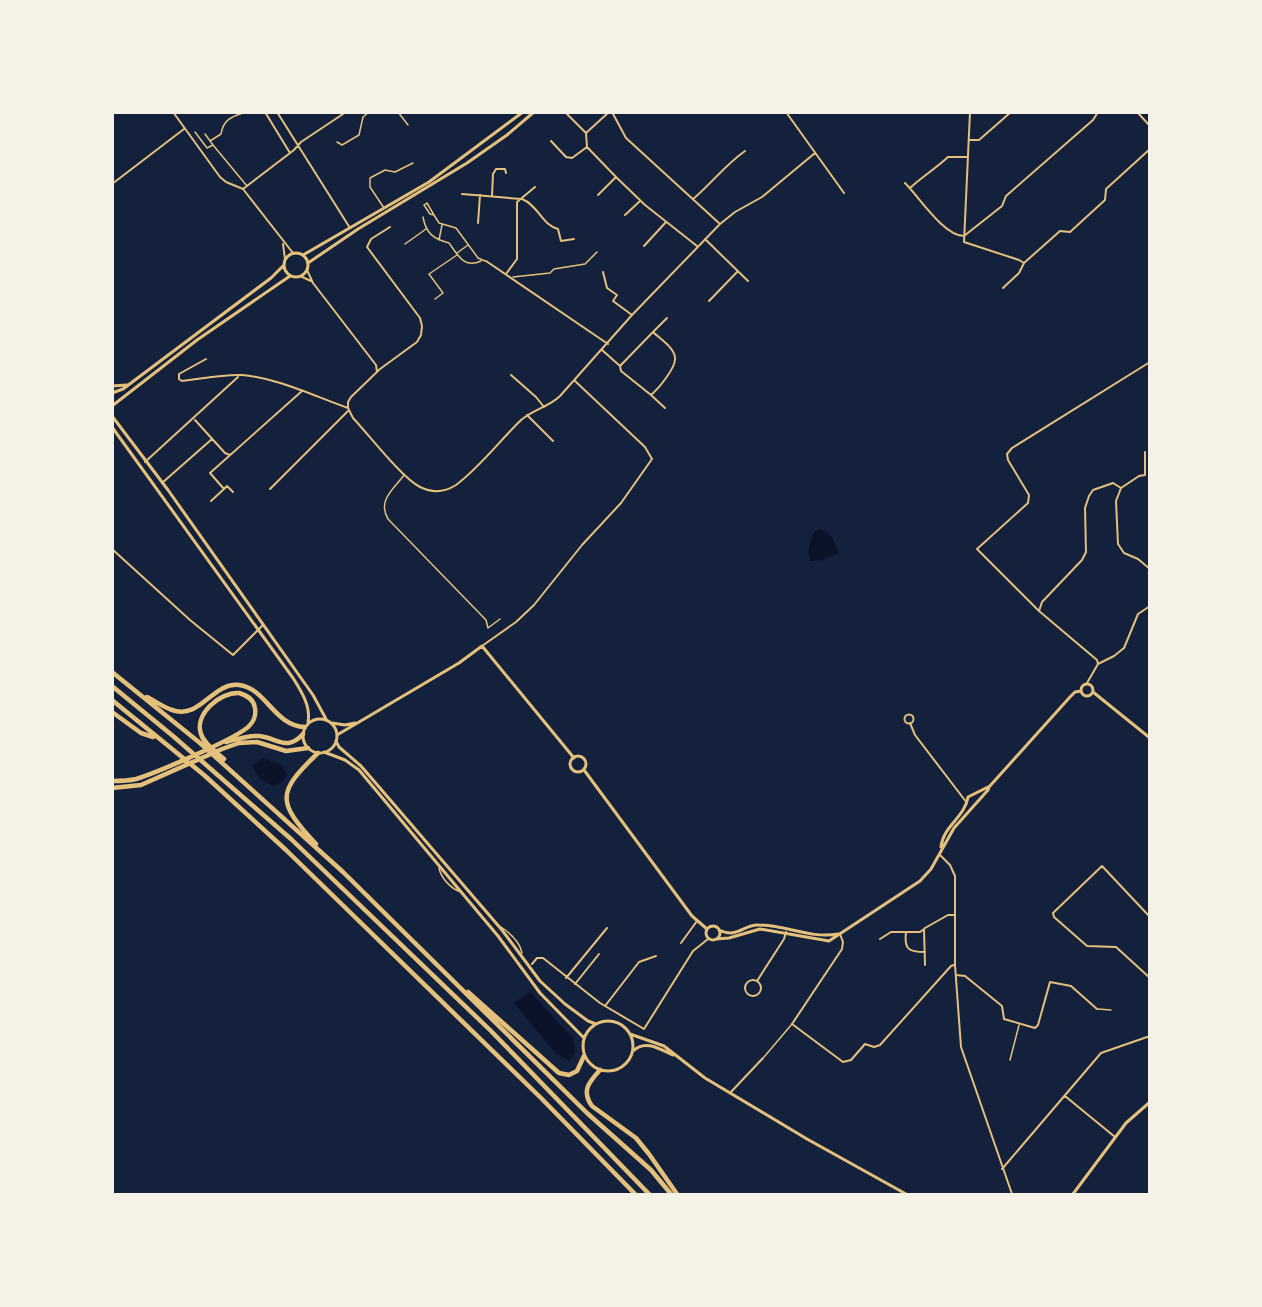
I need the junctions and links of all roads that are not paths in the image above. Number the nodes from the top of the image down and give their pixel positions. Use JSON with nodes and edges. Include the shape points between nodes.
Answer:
{"nodes":[{"id":1,"x":173,"y":112,"type":"edge"},
{"id":2,"x":265,"y":112,"type":"edge"},
{"id":3,"x":277,"y":112,"type":"edge"},
{"id":4,"x":345,"y":112,"type":"edge"},
{"id":5,"x":369,"y":112,"type":"edge"},
{"id":6,"x":398,"y":112,"type":"edge"},
{"id":7,"x":523,"y":112,"type":"edge"},
{"id":8,"x":534,"y":112,"type":"edge"},
{"id":9,"x":565,"y":112,"type":"edge"},
{"id":10,"x":610,"y":112,"type":"edge"},
{"id":11,"x":786,"y":112,"type":"edge"},
{"id":12,"x":970,"y":112,"type":"edge"},
{"id":13,"x":1011,"y":112,"type":"edge"},
{"id":14,"x":1098,"y":112,"type":"edge"},
{"id":15,"x":1137,"y":112,"type":"edge"},
{"id":16,"x":243,"y":113,"type":"edge"},
{"id":17,"x":408,"y":124,"type":"dead end"},
{"id":18,"x":1149,"y":126,"type":"edge"},
{"id":19,"x":185,"y":128,"type":"junction"},
{"id":20,"x":195,"y":132,"type":"dead end"},
{"id":21,"x":586,"y":133,"type":"junction"},
{"id":22,"x":205,"y":134,"type":"dead end"},
{"id":23,"x":969,"y":140,"type":"junction"},
{"id":24,"x":210,"y":141,"type":"junction"},
{"id":25,"x":550,"y":141,"type":"dead end"},
{"id":26,"x":337,"y":142,"type":"dead end"},
{"id":27,"x":213,"y":145,"type":"junction"},
{"id":28,"x":298,"y":146,"type":"junction"},
{"id":29,"x":587,"y":147,"type":"junction"},
{"id":30,"x":1149,"y":149,"type":"edge"},
{"id":31,"x":290,"y":153,"type":"junction"},
{"id":32,"x":815,"y":153,"type":"junction"},
{"id":33,"x":745,"y":157,"type":"dead end"},
{"id":34,"x":968,"y":157,"type":"junction"},
{"id":35,"x":413,"y":163,"type":"dead end"},
{"id":36,"x":506,"y":173,"type":"dead end"},
{"id":37,"x":616,"y":177,"type":"junction"},
{"id":38,"x":905,"y":183,"type":"dead end"},
{"id":39,"x":112,"y":184,"type":"edge"},
{"id":40,"x":247,"y":186,"type":"junction"},
{"id":41,"x":535,"y":187,"type":"dead end"},
{"id":42,"x":910,"y":188,"type":"junction"},
{"id":43,"x":243,"y":189,"type":"junction"},
{"id":44,"x":844,"y":193,"type":"dead end"},
{"id":45,"x":462,"y":194,"type":"dead end"},
{"id":46,"x":480,"y":195,"type":"junction"},
{"id":47,"x":598,"y":195,"type":"dead end"},
{"id":48,"x":492,"y":196,"type":"junction"},
{"id":49,"x":521,"y":199,"type":"junction"},
{"id":50,"x":693,"y":199,"type":"junction"},
{"id":51,"x":640,"y":201,"type":"junction"},
{"id":52,"x":385,"y":208,"type":"junction"},
{"id":53,"x":434,"y":215,"type":"dead end"},
{"id":54,"x":626,"y":216,"type":"dead end"},
{"id":55,"x":423,"y":218,"type":"dead end"},
{"id":56,"x":666,"y":222,"type":"junction"},
{"id":57,"x":478,"y":223,"type":"dead end"},
{"id":58,"x":443,"y":224,"type":"junction"},
{"id":59,"x":720,"y":224,"type":"junction"},
{"id":60,"x":390,"y":226,"type":"dead end"},
{"id":61,"x":350,"y":228,"type":"junction"},
{"id":62,"x":426,"y":229,"type":"junction"},
{"id":63,"x":964,"y":236,"type":"junction"},
{"id":64,"x":574,"y":238,"type":"dead end"},
{"id":65,"x":705,"y":239,"type":"junction"},
{"id":66,"x":438,"y":240,"type":"junction"},
{"id":67,"x":282,"y":242,"type":"junction"},
{"id":68,"x":405,"y":244,"type":"dead end"},
{"id":69,"x":469,"y":245,"type":"junction"},
{"id":70,"x":644,"y":246,"type":"dead end"},
{"id":71,"x":697,"y":247,"type":"junction"},
{"id":72,"x":597,"y":252,"type":"dead end"},
{"id":73,"x":293,"y":253,"type":"junction"},
{"id":74,"x":457,"y":254,"type":"junction"},
{"id":75,"x":303,"y":255,"type":"junction"},
{"id":76,"x":285,"y":258,"type":"junction"},
{"id":77,"x":482,"y":259,"type":"junction"},
{"id":78,"x":486,"y":261,"type":"joint"},
{"id":79,"x":308,"y":263,"type":"junction"},
{"id":80,"x":1024,"y":263,"type":"junction"},
{"id":81,"x":284,"y":265,"type":"junction"},
{"id":82,"x":307,"y":270,"type":"junction"},
{"id":83,"x":738,"y":271,"type":"junction"},
{"id":84,"x":603,"y":272,"type":"dead end"},
{"id":85,"x":506,"y":274,"type":"junction"},
{"id":86,"x":290,"y":276,"type":"junction"},
{"id":87,"x":300,"y":276,"type":"junction"},
{"id":88,"x":512,"y":278,"type":"junction"},
{"id":89,"x":748,"y":281,"type":"dead end"},
{"id":90,"x":313,"y":283,"type":"junction"},
{"id":91,"x":1002,"y":288,"type":"dead end"},
{"id":92,"x":435,"y":299,"type":"dead end"},
{"id":93,"x":709,"y":301,"type":"dead end"},
{"id":94,"x":632,"y":315,"type":"junction"},
{"id":95,"x":667,"y":318,"type":"dead end"},
{"id":96,"x":653,"y":332,"type":"junction"},
{"id":97,"x":608,"y":344,"type":"junction"},
{"id":98,"x":602,"y":350,"type":"junction"},
{"id":99,"x":206,"y":359,"type":"dead end"},
{"id":100,"x":1149,"y":362,"type":"edge"},
{"id":101,"x":620,"y":366,"type":"junction"},
{"id":102,"x":377,"y":372,"type":"junction"},
{"id":103,"x":239,"y":375,"type":"junction"},
{"id":104,"x":511,"y":375,"type":"dead end"},
{"id":105,"x":575,"y":381,"type":"junction"},
{"id":106,"x":129,"y":385,"type":"junction"},
{"id":107,"x":112,"y":386,"type":"edge"},
{"id":108,"x":302,"y":392,"type":"junction"},
{"id":109,"x":112,"y":393,"type":"edge"},
{"id":110,"x":651,"y":395,"type":"junction"},
{"id":111,"x":112,"y":406,"type":"edge"},
{"id":112,"x":544,"y":407,"type":"junction"},
{"id":113,"x":665,"y":408,"type":"dead end"},
{"id":114,"x":348,"y":410,"type":"junction"},
{"id":115,"x":525,"y":415,"type":"junction"},
{"id":116,"x":112,"y":416,"type":"edge"},
{"id":117,"x":194,"y":419,"type":"junction"},
{"id":118,"x":112,"y":427,"type":"edge"},
{"id":119,"x":212,"y":439,"type":"junction"},
{"id":120,"x":553,"y":441,"type":"dead end"},
{"id":121,"x":1145,"y":452,"type":"dead end"},
{"id":122,"x":230,"y":455,"type":"junction"},
{"id":123,"x":145,"y":462,"type":"junction"},
{"id":124,"x":404,"y":474,"type":"junction"},
{"id":125,"x":162,"y":483,"type":"junction"},
{"id":126,"x":1121,"y":488,"type":"junction"},
{"id":127,"x":224,"y":489,"type":"junction"},
{"id":128,"x":270,"y":489,"type":"dead end"},
{"id":129,"x":233,"y":492,"type":"dead end"},
{"id":130,"x":211,"y":501,"type":"dead end"},
{"id":131,"x":112,"y":549,"type":"edge"},
{"id":132,"x":1149,"y":569,"type":"edge"},
{"id":133,"x":1149,"y":606,"type":"edge"},
{"id":134,"x":1039,"y":610,"type":"junction"},
{"id":135,"x":500,"y":619,"type":"dead end"},
{"id":136,"x":263,"y":625,"type":"junction"},
{"id":137,"x":258,"y":629,"type":"junction"},
{"id":138,"x":482,"y":646,"type":"junction"},
{"id":139,"x":1098,"y":664,"type":"junction"},
{"id":140,"x":112,"y":672,"type":"edge"},
{"id":141,"x":1087,"y":684,"type":"junction"},
{"id":142,"x":112,"y":686,"type":"edge"},
{"id":143,"x":135,"y":689,"type":"junction"},
{"id":144,"x":1081,"y":691,"type":"junction"},
{"id":145,"x":1093,"y":692,"type":"junction"},
{"id":146,"x":112,"y":700,"type":"edge"},
{"id":147,"x":112,"y":712,"type":"edge"},
{"id":148,"x":326,"y":720,"type":"junction"},
{"id":149,"x":360,"y":722,"type":"junction"},
{"id":150,"x":332,"y":723,"type":"junction"},
{"id":151,"x":910,"y":723,"type":"dead end"},
{"id":152,"x":307,"y":725,"type":"junction"},
{"id":153,"x":303,"y":734,"type":"junction"},
{"id":154,"x":337,"y":735,"type":"junction"},
{"id":155,"x":1149,"y":738,"type":"edge"},
{"id":156,"x":159,"y":739,"type":"junction"},
{"id":157,"x":336,"y":741,"type":"junction"},
{"id":158,"x":217,"y":744,"type":"junction"},
{"id":159,"x":308,"y":748,"type":"junction"},
{"id":160,"x":321,"y":753,"type":"junction"},
{"id":161,"x":574,"y":758,"type":"junction"},
{"id":162,"x":584,"y":770,"type":"junction"},
{"id":163,"x":112,"y":781,"type":"edge"},
{"id":164,"x":251,"y":787,"type":"junction"},
{"id":165,"x":989,"y":787,"type":"junction"},
{"id":166,"x":112,"y":788,"type":"edge"},
{"id":167,"x":962,"y":794,"type":"junction"},
{"id":168,"x":972,"y":794,"type":"junction"},
{"id":169,"x":978,"y":800,"type":"junction"},
{"id":170,"x":967,"y":803,"type":"junction"},
{"id":171,"x":974,"y":804,"type":"junction"},
{"id":172,"x":941,"y":849,"type":"junction"},
{"id":173,"x":939,"y":854,"type":"junction"},
{"id":174,"x":343,"y":872,"type":"junction"},
{"id":175,"x":955,"y":915,"type":"junction"},
{"id":176,"x":1149,"y":917,"type":"edge"},
{"id":177,"x":697,"y":921,"type":"junction"},
{"id":178,"x":607,"y":928,"type":"dead end"},
{"id":179,"x":707,"y":929,"type":"junction"},
{"id":180,"x":752,"y":929,"type":"junction"},
{"id":181,"x":924,"y":929,"type":"junction"},
{"id":182,"x":719,"y":930,"type":"junction"},
{"id":183,"x":786,"y":932,"type":"junction"},
{"id":184,"x":906,"y":932,"type":"junction"},
{"id":185,"x":840,"y":934,"type":"junction"},
{"id":186,"x":708,"y":939,"type":"junction"},
{"id":187,"x":716,"y":939,"type":"junction"},
{"id":188,"x":880,"y":939,"type":"dead end"},
{"id":189,"x":681,"y":943,"type":"dead end"},
{"id":190,"x":925,"y":952,"type":"junction"},
{"id":191,"x":599,"y":954,"type":"dead end"},
{"id":192,"x":656,"y":956,"type":"dead end"},
{"id":193,"x":532,"y":964,"type":"dead end"},
{"id":194,"x":925,"y":965,"type":"dead end"},
{"id":195,"x":955,"y":965,"type":"junction"},
{"id":196,"x":956,"y":975,"type":"junction"},
{"id":197,"x":451,"y":978,"type":"junction"},
{"id":198,"x":566,"y":978,"type":"junction"},
{"id":199,"x":1149,"y":978,"type":"edge"},
{"id":200,"x":757,"y":981,"type":"junction"},
{"id":201,"x":575,"y":984,"type":"junction"},
{"id":202,"x":605,"y":1006,"type":"junction"},
{"id":203,"x":1097,"y":1009,"type":"joint"},
{"id":204,"x":1111,"y":1010,"type":"dead end"},
{"id":205,"x":596,"y":1024,"type":"junction"},
{"id":206,"x":792,"y":1024,"type":"junction"},
{"id":207,"x":1019,"y":1025,"type":"junction"},
{"id":208,"x":630,"y":1034,"type":"junction"},
{"id":209,"x":1149,"y":1036,"type":"edge"},
{"id":210,"x":584,"y":1038,"type":"junction"},
{"id":211,"x":632,"y":1052,"type":"junction"},
{"id":212,"x":584,"y":1056,"type":"junction"},
{"id":213,"x":763,"y":1058,"type":"joint"},
{"id":214,"x":680,"y":1059,"type":"junction"},
{"id":215,"x":1010,"y":1060,"type":"dead end"},
{"id":216,"x":600,"y":1070,"type":"junction"},
{"id":217,"x":730,"y":1094,"type":"junction"},
{"id":218,"x":1065,"y":1096,"type":"junction"},
{"id":219,"x":1149,"y":1102,"type":"edge"},
{"id":220,"x":1115,"y":1137,"type":"junction"},
{"id":221,"x":1002,"y":1168,"type":"junction"},
{"id":222,"x":635,"y":1194,"type":"edge"},
{"id":223,"x":650,"y":1194,"type":"edge"},
{"id":224,"x":671,"y":1194,"type":"edge"},
{"id":225,"x":677,"y":1194,"type":"edge"},
{"id":226,"x":906,"y":1194,"type":"edge"},
{"id":227,"x":1012,"y":1194,"type":"edge"},
{"id":228,"x":1073,"y":1194,"type":"edge"}],
"edges":[{"from":1,"to":19,"type":"street"},
{"from":2,"to":31,"type":"street"},
{"from":3,"to":28,"type":"street"},
{"from":4,"to":28,"type":"street"},
{"from":5,"to":26,"type":"street","via":[[363,117],[359,135],[342,145]]},
{"from":6,"to":17,"type":"street"},
{"from":7,"to":52,"type":"main road","via":[[441,173]]},
{"from":8,"to":79,"type":"main road","via":[[467,163]]},
{"from":9,"to":21,"type":"street"},
{"from":10,"to":21,"type":"street"},
{"from":10,"to":50,"type":"street","via":[[626,138]]},
{"from":11,"to":32,"type":"street"},
{"from":12,"to":23,"type":"street"},
{"from":13,"to":23,"type":"street","via":[[979,140]]},
{"from":14,"to":63,"type":"street","via":[[1006,196],[1002,206]]},
{"from":15,"to":18,"type":"street"},
{"from":16,"to":24,"type":"street","via":[[226,121],[222,134]]},
{"from":19,"to":39,"type":"street"},
{"from":19,"to":43,"type":"street","via":[[220,177]]},
{"from":20,"to":27,"type":"street","via":[[207,148]]},
{"from":21,"to":29,"type":"street"},
{"from":22,"to":24,"type":"street"},
{"from":23,"to":34,"type":"street"},
{"from":24,"to":27,"type":"street"},
{"from":25,"to":29,"type":"street","via":[[566,158],[573,158]]},
{"from":27,"to":40,"type":"street"},
{"from":28,"to":31,"type":"street"},
{"from":28,"to":61,"type":"street"},
{"from":29,"to":37,"type":"street"},
{"from":30,"to":80,"type":"street","via":[[1106,189],[1105,200],[1070,232],[1059,231]]},
{"from":31,"to":40,"type":"street"},
{"from":32,"to":44,"type":"street"},
{"from":32,"to":59,"type":"street","via":[[762,198]]},
{"from":33,"to":50,"type":"street","via":[[743,152]]},
{"from":34,"to":42,"type":"street","via":[[948,157]]},
{"from":34,"to":63,"type":"street"},
{"from":35,"to":52,"type":"street","via":[[370,178],[370,187]]},
{"from":36,"to":48,"type":"street","via":[[496,169]]},
{"from":37,"to":47,"type":"street"},
{"from":37,"to":51,"type":"street"},
{"from":38,"to":42,"type":"street"},
{"from":40,"to":43,"type":"street"},
{"from":41,"to":49,"type":"street"},
{"from":42,"to":63,"type":"street","via":[[948,231]]},
{"from":43,"to":67,"type":"street"},
{"from":45,"to":46,"type":"street"},
{"from":46,"to":48,"type":"street"},
{"from":46,"to":57,"type":"street"},
{"from":48,"to":49,"type":"street"},
{"from":49,"to":64,"type":"street","via":[[558,229],[561,240]]},
{"from":49,"to":85,"type":"street","via":[[517,202],[517,259]]},
{"from":50,"to":59,"type":"street"},
{"from":51,"to":54,"type":"street"},
{"from":51,"to":56,"type":"street"},
{"from":52,"to":61,"type":"main road"},
{"from":53,"to":58,"type":"street"},
{"from":55,"to":62,"type":"street"},
{"from":56,"to":70,"type":"street"},
{"from":56,"to":71,"type":"street"},
{"from":58,"to":66,"type":"street"},
{"from":58,"to":69,"type":"street","via":[[456,228]]},
{"from":59,"to":65,"type":"street"},
{"from":60,"to":102,"type":"street","via":[[371,239],[367,247],[422,326],[417,342]]},
{"from":61,"to":75,"type":"main road"},
{"from":62,"to":66,"type":"street"},
{"from":62,"to":68,"type":"street"},
{"from":63,"to":80,"type":"street","via":[[964,242]]},
{"from":65,"to":71,"type":"street"},
{"from":65,"to":83,"type":"street"},
{"from":66,"to":74,"type":"street","via":[[449,243]]},
{"from":67,"to":73,"type":"street"},
{"from":67,"to":76,"type":"street"},
{"from":69,"to":74,"type":"street"},
{"from":69,"to":77,"type":"street"},
{"from":71,"to":94,"type":"street"},
{"from":72,"to":88,"type":"street","via":[[585,264]]},
{"from":73,"to":75,"type":"main road"},
{"from":73,"to":76,"type":"main road"},
{"from":74,"to":77,"type":"street","via":[[471,264]]},
{"from":74,"to":92,"type":"street","via":[[429,274],[443,293]]},
{"from":75,"to":79,"type":"main road"},
{"from":76,"to":81,"type":"main road"},
{"from":77,"to":78,"type":"street"},
{"from":78,"to":85,"type":"street"},
{"from":79,"to":82,"type":"main road"},
{"from":80,"to":91,"type":"street"},
{"from":81,"to":86,"type":"main road"},
{"from":81,"to":106,"type":"main road"},
{"from":82,"to":87,"type":"main road"},
{"from":82,"to":90,"type":"street"},
{"from":83,"to":89,"type":"street"},
{"from":83,"to":93,"type":"street"},
{"from":84,"to":94,"type":"street","via":[[607,288],[617,295],[613,302]]},
{"from":85,"to":88,"type":"street"},
{"from":86,"to":87,"type":"main road"},
{"from":86,"to":111,"type":"main road","via":[[197,340]]},
{"from":87,"to":90,"type":"street"},
{"from":88,"to":97,"type":"street"},
{"from":90,"to":102,"type":"street","via":[[376,365]]},
{"from":94,"to":97,"type":"street"},
{"from":95,"to":96,"type":"street"},
{"from":96,"to":101,"type":"street"},
{"from":96,"to":110,"type":"street","via":[[675,358],[661,386]]},
{"from":97,"to":98,"type":"street"},
{"from":98,"to":101,"type":"street"},
{"from":98,"to":105,"type":"street"},
{"from":99,"to":103,"type":"street","via":[[182,371],[179,379]]},
{"from":100,"to":134,"type":"street","via":[[1006,454],[1029,500],[977,549]]},
{"from":101,"to":110,"type":"street"},
{"from":102,"to":114,"type":"street","via":[[349,399]]},
{"from":103,"to":108,"type":"street"},
{"from":103,"to":117,"type":"street"},
{"from":104,"to":112,"type":"street"},
{"from":105,"to":112,"type":"street"},
{"from":105,"to":138,"type":"street","via":[[645,447],[652,459],[621,503],[534,605]]},
{"from":106,"to":107,"type":"main road"},
{"from":106,"to":109,"type":"main road"},
{"from":108,"to":114,"type":"street"},
{"from":108,"to":122,"type":"street"},
{"from":110,"to":113,"type":"street"},
{"from":112,"to":115,"type":"street"},
{"from":114,"to":124,"type":"street"},
{"from":114,"to":128,"type":"street"},
{"from":115,"to":120,"type":"street"},
{"from":115,"to":124,"type":"street","via":[[449,489],[424,489]]},
{"from":116,"to":123,"type":"main road"},
{"from":117,"to":119,"type":"street"},
{"from":117,"to":123,"type":"street"},
{"from":118,"to":137,"type":"main road"},
{"from":119,"to":122,"type":"street"},
{"from":119,"to":125,"type":"street"},
{"from":121,"to":126,"type":"street","via":[[1145,476]]},
{"from":122,"to":127,"type":"street","via":[[210,473]]},
{"from":123,"to":125,"type":"main road"},
{"from":124,"to":135,"type":"street","via":[[385,499],[383,506],[388,519],[486,620],[488,628]]},
{"from":125,"to":136,"type":"main road"},
{"from":126,"to":132,"type":"street","via":[[1116,501],[1118,544],[1124,553]]},
{"from":126,"to":134,"type":"street","via":[[1113,483],[1093,490],[1085,508],[1086,552]]},
{"from":127,"to":129,"type":"street","via":[[227,486]]},
{"from":127,"to":130,"type":"street"},
{"from":131,"to":137,"type":"street","via":[[233,655]]},
{"from":133,"to":139,"type":"street","via":[[1137,614],[1124,648]]},
{"from":134,"to":139,"type":"street"},
{"from":136,"to":137,"type":"street"},
{"from":136,"to":148,"type":"main road","via":[[316,699]]},
{"from":137,"to":152,"type":"main road","via":[[302,692],[308,707]]},
{"from":138,"to":149,"type":"main road"},
{"from":138,"to":161,"type":"main road"},
{"from":139,"to":141,"type":"street"},
{"from":140,"to":143,"type":"highway"},
{"from":141,"to":144,"type":"main road"},
{"from":141,"to":145,"type":"main road"},
{"from":142,"to":223,"type":"highway","via":[[291,839],[491,1032]]},
{"from":143,"to":152,"type":"highway","via":[[170,710],[183,712],[195,709],[227,687],[243,686],[285,721]]},
{"from":143,"to":164,"type":"highway"},
{"from":144,"to":145,"type":"main road","via":[[1086,696]]},
{"from":144,"to":165,"type":"main road","via":[[1070,697]]},
{"from":145,"to":155,"type":"main road"},
{"from":146,"to":156,"type":"highway"},
{"from":147,"to":156,"type":"highway","via":[[141,733]]},
{"from":148,"to":150,"type":"main road"},
{"from":148,"to":152,"type":"main road","via":[[317,718]]},
{"from":149,"to":150,"type":"main road"},
{"from":149,"to":154,"type":"main road"},
{"from":150,"to":154,"type":"main road"},
{"from":151,"to":167,"type":"street","via":[[942,772]]},
{"from":152,"to":153,"type":"main road"},
{"from":153,"to":158,"type":"highway","via":[[288,744],[252,736]]},
{"from":153,"to":159,"type":"main road"},
{"from":154,"to":157,"type":"main road"},
{"from":156,"to":222,"type":"highway","via":[[278,842]]},
{"from":157,"to":160,"type":"main road"},
{"from":157,"to":205,"type":"main road","via":[[498,925],[550,992]]},
{"from":158,"to":163,"type":"highway","via":[[136,779]]},
{"from":158,"to":164,"type":"highway","via":[[252,722],[255,707],[248,696],[236,692],[224,696],[207,710],[199,726],[204,741]]},
{"from":159,"to":160,"type":"main road"},
{"from":159,"to":166,"type":"highway","via":[[286,751],[247,742],[222,748],[141,785]]},
{"from":160,"to":174,"type":"highway","via":[[291,783],[286,804],[295,821]]},
{"from":160,"to":210,"type":"main road","via":[[345,760],[358,770],[498,936],[540,993]]},
{"from":161,"to":162,"type":"main road","via":[[584,759]]},
{"from":161,"to":162,"type":"main road","via":[[572,769]]},
{"from":162,"to":177,"type":"main road"},
{"from":164,"to":174,"type":"highway"},
{"from":165,"to":168,"type":"main road"},
{"from":165,"to":169,"type":"main road"},
{"from":167,"to":168,"type":"street"},
{"from":167,"to":170,"type":"street"},
{"from":168,"to":169,"type":"main road","via":[[979,795]]},
{"from":168,"to":170,"type":"main road"},
{"from":169,"to":171,"type":"main road"},
{"from":170,"to":171,"type":"main road"},
{"from":170,"to":172,"type":"main road","via":[[947,830]]},
{"from":171,"to":172,"type":"main road"},
{"from":172,"to":173,"type":"main road"},
{"from":173,"to":175,"type":"street","via":[[955,876]]},
{"from":173,"to":185,"type":"main road","via":[[920,881]]},
{"from":174,"to":197,"type":"highway"},
{"from":175,"to":181,"type":"street"},
{"from":175,"to":195,"type":"street"},
{"from":176,"to":199,"type":"street","via":[[1102,866],[1053,913],[1087,946],[1116,947]]},
{"from":177,"to":179,"type":"main road"},
{"from":177,"to":189,"type":"street"},
{"from":178,"to":198,"type":"street"},
{"from":179,"to":182,"type":"main road","via":[[713,926]]},
{"from":179,"to":186,"type":"main road"},
{"from":180,"to":182,"type":"main road","via":[[734,933]]},
{"from":180,"to":183,"type":"main road"},
{"from":180,"to":187,"type":"main road"},
{"from":181,"to":184,"type":"street"},
{"from":181,"to":190,"type":"street"},
{"from":182,"to":187,"type":"main road"},
{"from":183,"to":185,"type":"main road","via":[[829,941]]},
{"from":183,"to":200,"type":"street"},
{"from":184,"to":188,"type":"street","via":[[891,932]]},
{"from":184,"to":190,"type":"street","via":[[907,947],[913,952]]},
{"from":185,"to":206,"type":"street","via":[[842,950]]},
{"from":186,"to":187,"type":"main road"},
{"from":186,"to":202,"type":"street","via":[[693,951],[644,1029]]},
{"from":190,"to":194,"type":"street"},
{"from":191,"to":201,"type":"street"},
{"from":192,"to":202,"type":"street","via":[[639,962]]},
{"from":193,"to":198,"type":"street","via":[[543,958]]},
{"from":195,"to":196,"type":"street"},
{"from":195,"to":206,"type":"street","via":[[880,1045],[865,1044],[847,1062]]},
{"from":196,"to":207,"type":"street","via":[[964,976],[1002,1006],[1004,1019]]},
{"from":196,"to":221,"type":"street","via":[[963,1055]]},
{"from":197,"to":212,"type":"highway","via":[[559,1073],[569,1075],[578,1071]]},
{"from":197,"to":224,"type":"highway","via":[[579,1106],[651,1170]]},
{"from":198,"to":201,"type":"street"},
{"from":200,"to":200,"type":"street","via":[[746,984],[747,993],[754,996],[760,992]]},
{"from":201,"to":202,"type":"street"},
{"from":203,"to":204,"type":"street"},
{"from":203,"to":207,"type":"street","via":[[1071,986],[1053,982],[1048,986],[1038,1025]]},
{"from":205,"to":208,"type":"main road","via":[[615,1022]]},
{"from":205,"to":210,"type":"main road"},
{"from":206,"to":213,"type":"street"},
{"from":207,"to":215,"type":"street"},
{"from":208,"to":211,"type":"main road"},
{"from":208,"to":214,"type":"main road","via":[[661,1044]]},
{"from":209,"to":218,"type":"street","via":[[1101,1053]]},
{"from":210,"to":212,"type":"main road"},
{"from":211,"to":214,"type":"main road","via":[[649,1045]]},
{"from":211,"to":216,"type":"main road","via":[[619,1069]]},
{"from":212,"to":216,"type":"main road"},
{"from":213,"to":217,"type":"street"},
{"from":214,"to":217,"type":"main road"},
{"from":216,"to":225,"type":"highway","via":[[587,1087],[590,1103],[636,1138]]},
{"from":217,"to":226,"type":"main road"},
{"from":218,"to":220,"type":"street"},
{"from":218,"to":221,"type":"street"},
{"from":219,"to":220,"type":"main road"},
{"from":220,"to":228,"type":"main road"},
{"from":221,"to":227,"type":"street"}]}
